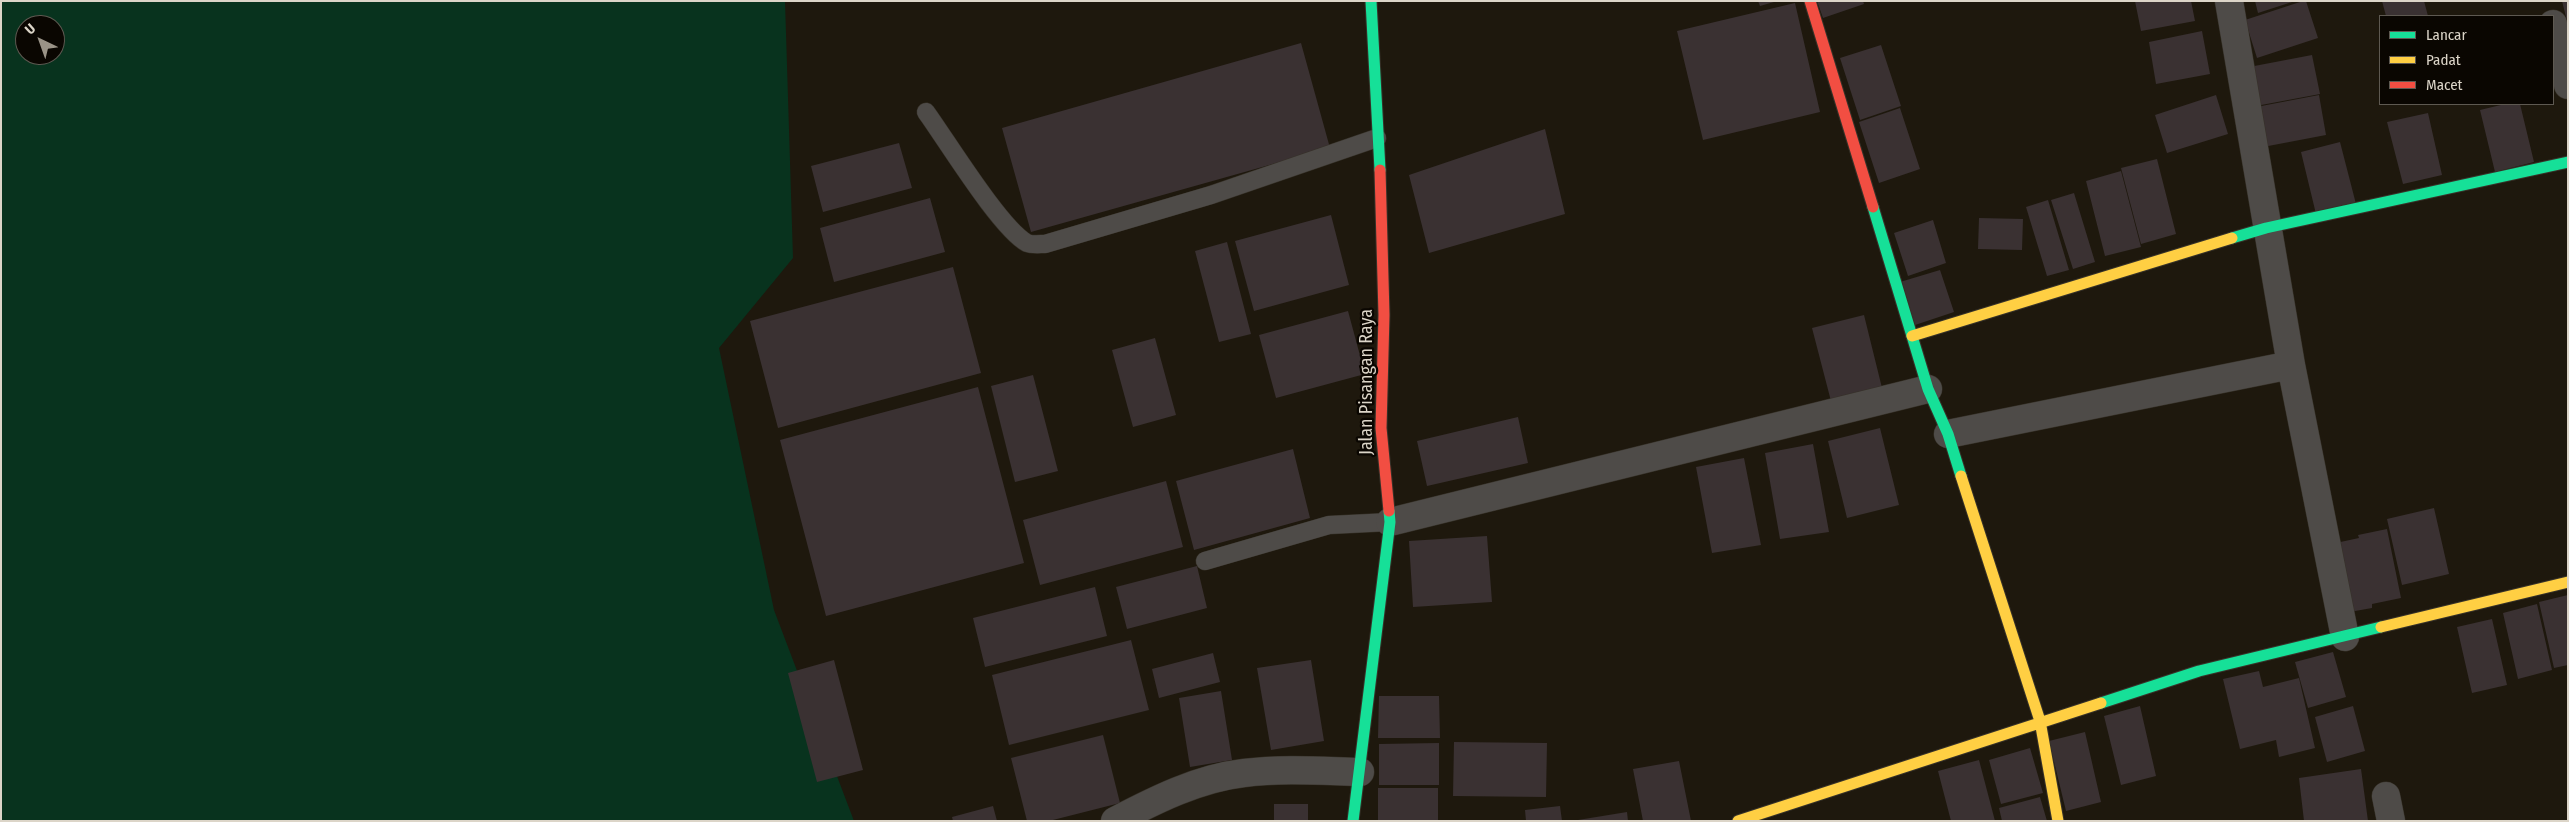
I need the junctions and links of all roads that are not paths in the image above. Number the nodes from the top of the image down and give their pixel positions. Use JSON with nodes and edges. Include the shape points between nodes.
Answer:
{"nodes":[{"id":1,"x":1371,"y":1,"type":"edge"},
{"id":2,"x":1810,"y":1,"type":"edge"},
{"id":3,"x":2229,"y":1,"type":"edge"},
{"id":4,"x":2547,"y":1,"type":"edge"},
{"id":5,"x":2551,"y":15,"type":"edge"},
{"id":6,"x":2554,"y":28,"type":"edge"},
{"id":7,"x":2568,"y":86,"type":"edge"},
{"id":8,"x":926,"y":112,"type":"dead end"},
{"id":9,"x":1377,"y":138,"type":"junction"},
{"id":10,"x":2568,"y":162,"type":"edge"},
{"id":11,"x":2266,"y":228,"type":"junction"},
{"id":12,"x":1912,"y":336,"type":"junction"},
{"id":13,"x":2290,"y":365,"type":"junction"},
{"id":14,"x":1928,"y":389,"type":"junction"},
{"id":15,"x":1948,"y":434,"type":"junction"},
{"id":16,"x":1390,"y":522,"type":"junction"},
{"id":17,"x":1205,"y":561,"type":"dead end"},
{"id":18,"x":2568,"y":582,"type":"edge"},
{"id":19,"x":2345,"y":637,"type":"junction"},
{"id":20,"x":2040,"y":721,"type":"junction"},
{"id":21,"x":1360,"y":772,"type":"junction"},
{"id":22,"x":1115,"y":821,"type":"edge"},
{"id":23,"x":1353,"y":821,"type":"edge"},
{"id":24,"x":1738,"y":821,"type":"edge"},
{"id":25,"x":2058,"y":821,"type":"edge"}],
"edges":[{"from":1,"to":9,"type":"street","name":"Jalan Pisangan Raya"},
{"from":2,"to":12,"type":"street"},
{"from":3,"to":11,"type":"street"},
{"from":4,"to":5,"type":"street"},
{"from":6,"to":7,"type":"street"},
{"from":8,"to":9,"type":"lane","via":[[1016,236],[1028,244],[1045,244],[1211,195]]},
{"from":9,"to":16,"type":"street","name":"Jalan Pisangan Raya","via":[[1384,315],[1381,428]]},
{"from":10,"to":11,"type":"street"},
{"from":11,"to":12,"type":"street"},
{"from":11,"to":13,"type":"street"},
{"from":12,"to":14,"type":"street"},
{"from":13,"to":15,"type":"street"},
{"from":13,"to":19,"type":"street"},
{"from":14,"to":15,"type":"street"},
{"from":14,"to":16,"type":"street"},
{"from":15,"to":20,"type":"street"},
{"from":16,"to":17,"type":"lane","via":[[1328,525]]},
{"from":16,"to":21,"type":"street","name":"Jalan Pisangan Raya"},
{"from":18,"to":19,"type":"street"},
{"from":19,"to":20,"type":"street","via":[[2198,671]]},
{"from":20,"to":24,"type":"street"},
{"from":20,"to":25,"type":"street"},
{"from":21,"to":22,"type":"street","via":[[1276,770],[1242,773],[1161,797]]},
{"from":21,"to":23,"type":"street","name":"Jalan Pisangan Raya"}]}
